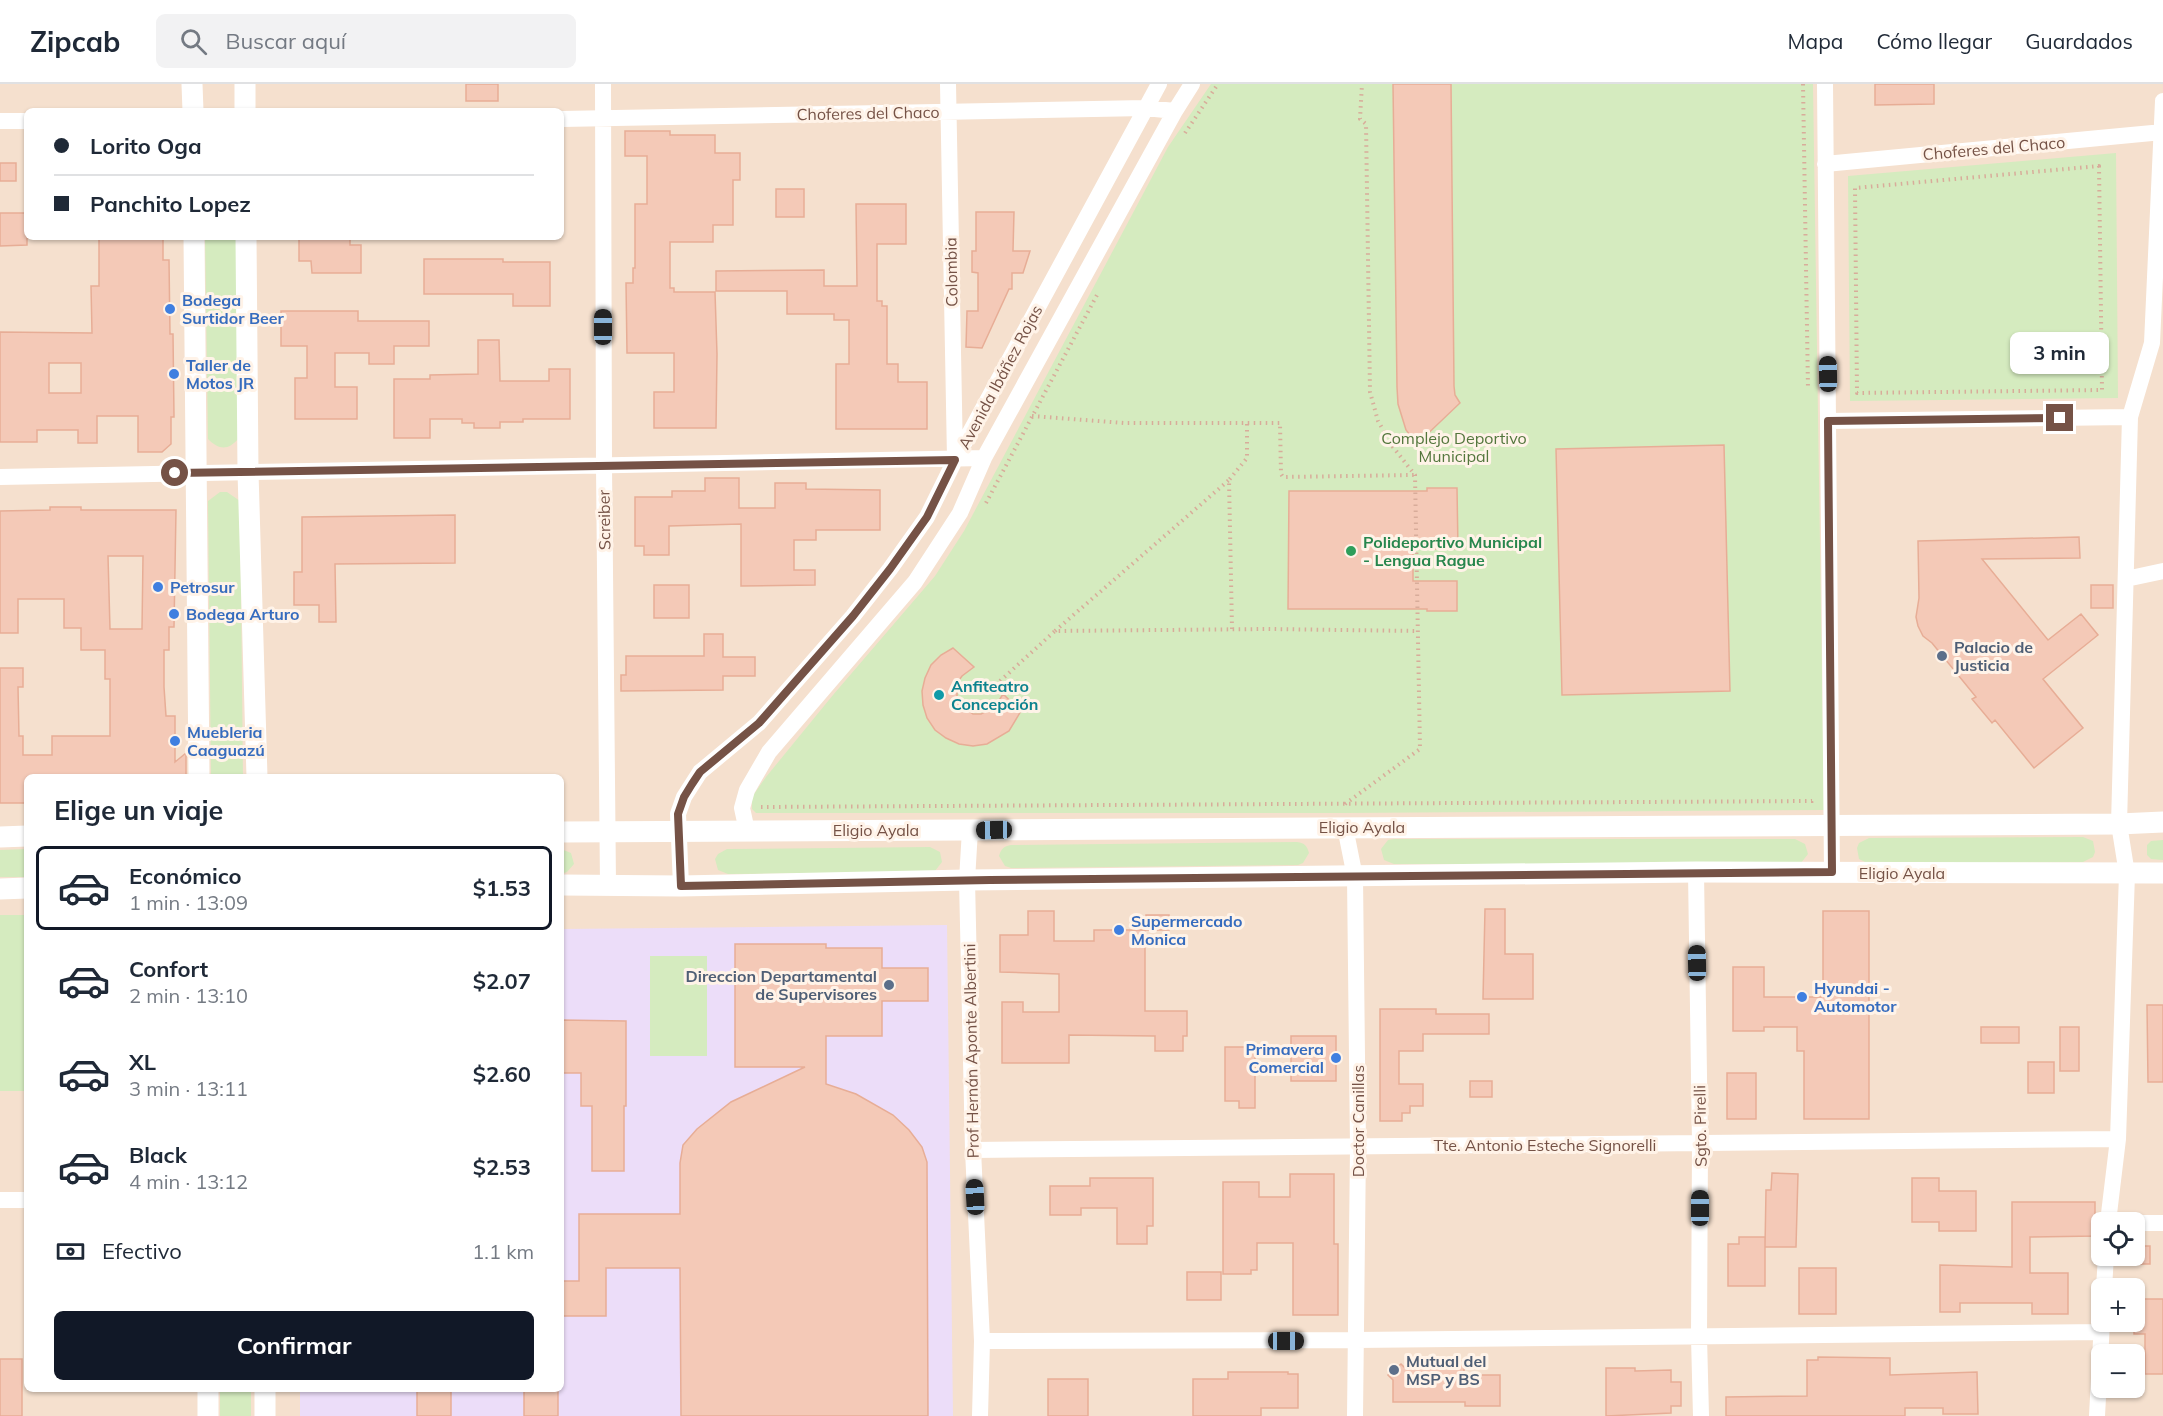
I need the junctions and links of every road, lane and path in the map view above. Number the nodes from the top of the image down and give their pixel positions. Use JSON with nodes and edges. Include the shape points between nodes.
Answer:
{"nodes":[{"id":1,"x":192,"y":84,"type":"edge"},
{"id":2,"x":245,"y":84,"type":"edge"},
{"id":3,"x":603,"y":84,"type":"edge"},
{"id":4,"x":948,"y":84,"type":"edge"},
{"id":5,"x":1159,"y":84,"type":"edge"},
{"id":6,"x":1192,"y":84,"type":"edge"},
{"id":7,"x":1218,"y":84,"type":"edge"},
{"id":8,"x":1362,"y":84,"type":"edge"},
{"id":9,"x":1803,"y":84,"type":"edge"},
{"id":10,"x":1825,"y":84,"type":"edge"},
{"id":11,"x":2163,"y":101,"type":"edge"},
{"id":12,"x":193,"y":108,"type":"edge"},
{"id":13,"x":245,"y":108,"type":"edge"},
{"id":14,"x":1145,"y":108,"type":"junction"},
{"id":15,"x":1175,"y":111,"type":"junction"},
{"id":16,"x":948,"y":112,"type":"junction"},
{"id":17,"x":603,"y":118,"type":"junction"},
{"id":18,"x":564,"y":119,"type":"edge"},
{"id":19,"x":0,"y":121,"type":"edge"},
{"id":20,"x":24,"y":121,"type":"edge"},
{"id":21,"x":2162,"y":133,"type":"edge"},
{"id":22,"x":1179,"y":142,"type":"dead end"},
{"id":23,"x":1825,"y":164,"type":"junction"},
{"id":24,"x":2099,"y":166,"type":"joint"},
{"id":25,"x":194,"y":240,"type":"edge"},
{"id":26,"x":246,"y":240,"type":"edge"},
{"id":27,"x":1102,"y":285,"type":"dead end"},
{"id":28,"x":1808,"y":393,"type":"dead end"},
{"id":29,"x":1032,"y":416,"type":"junction"},
{"id":30,"x":2130,"y":417,"type":"junction"},
{"id":31,"x":1828,"y":421,"type":"junction"},
{"id":32,"x":1247,"y":423,"type":"junction"},
{"id":33,"x":984,"y":458,"type":"junction"},
{"id":34,"x":955,"y":460,"type":"junction"},
{"id":35,"x":604,"y":466,"type":"junction"},
{"id":36,"x":248,"y":472,"type":"junction"},
{"id":37,"x":197,"y":473,"type":"junction"},
{"id":38,"x":1415,"y":475,"type":"junction"},
{"id":39,"x":0,"y":477,"type":"edge"},
{"id":40,"x":1229,"y":480,"type":"junction"},
{"id":41,"x":984,"y":507,"type":"dead end"},
{"id":42,"x":2163,"y":571,"type":"edge"},
{"id":43,"x":2126,"y":579,"type":"junction"},
{"id":44,"x":1232,"y":629,"type":"junction"},
{"id":45,"x":1055,"y":631,"type":"junction"},
{"id":46,"x":1418,"y":631,"type":"junction"},
{"id":47,"x":1000,"y":681,"type":"dead end"},
{"id":48,"x":200,"y":774,"type":"edge"},
{"id":49,"x":257,"y":774,"type":"edge"},
{"id":50,"x":1814,"y":798,"type":"dead end"},
{"id":51,"x":757,"y":804,"type":"dead end"},
{"id":52,"x":1344,"y":804,"type":"junction"},
{"id":53,"x":2163,"y":822,"type":"edge"},
{"id":54,"x":2119,"y":824,"type":"junction"},
{"id":55,"x":1831,"y":825,"type":"junction"},
{"id":56,"x":1346,"y":827,"type":"junction"},
{"id":57,"x":970,"y":830,"type":"junction"},
{"id":58,"x":679,"y":831,"type":"junction"},
{"id":59,"x":747,"y":831,"type":"junction"},
{"id":60,"x":564,"y":832,"type":"edge"},
{"id":61,"x":608,"y":832,"type":"junction"},
{"id":62,"x":24,"y":836,"type":"edge"},
{"id":63,"x":0,"y":837,"type":"edge"},
{"id":64,"x":1696,"y":872,"type":"junction"},
{"id":65,"x":1832,"y":872,"type":"junction"},
{"id":66,"x":2163,"y":873,"type":"edge"},
{"id":67,"x":2127,"y":874,"type":"junction"},
{"id":68,"x":1355,"y":877,"type":"junction"},
{"id":69,"x":967,"y":880,"type":"junction"},
{"id":70,"x":564,"y":885,"type":"edge"},
{"id":71,"x":608,"y":885,"type":"junction"},
{"id":72,"x":681,"y":886,"type":"junction"},
{"id":73,"x":24,"y":888,"type":"edge"},
{"id":74,"x":0,"y":889,"type":"edge"},
{"id":75,"x":2118,"y":1139,"type":"junction"},
{"id":76,"x":1701,"y":1143,"type":"junction"},
{"id":77,"x":1358,"y":1147,"type":"junction"},
{"id":78,"x":973,"y":1150,"type":"junction"},
{"id":79,"x":0,"y":1200,"type":"edge"},
{"id":80,"x":24,"y":1200,"type":"edge"},
{"id":81,"x":2109,"y":1212,"type":"edge"},
{"id":82,"x":2145,"y":1223,"type":"edge"},
{"id":83,"x":2163,"y":1223,"type":"edge"},
{"id":84,"x":2091,"y":1327,"type":"edge"},
{"id":85,"x":2102,"y":1332,"type":"edge"},
{"id":86,"x":1699,"y":1337,"type":"junction"},
{"id":87,"x":1356,"y":1340,"type":"junction"},
{"id":88,"x":982,"y":1341,"type":"junction"},
{"id":89,"x":208,"y":1392,"type":"edge"},
{"id":90,"x":265,"y":1392,"type":"edge"},
{"id":91,"x":208,"y":1416,"type":"edge"},
{"id":92,"x":265,"y":1416,"type":"edge"},
{"id":93,"x":980,"y":1416,"type":"edge"},
{"id":94,"x":1355,"y":1416,"type":"edge"},
{"id":95,"x":1701,"y":1416,"type":"edge"},
{"id":96,"x":2097,"y":1416,"type":"edge"}],
"edges":[{"from":1,"to":12,"type":"street"},
{"from":2,"to":13,"type":"street"},
{"from":3,"to":17,"type":"street","name":"Screiber"},
{"from":4,"to":16,"type":"street","name":"Colombia"},
{"from":5,"to":14,"type":"street","name":"Avenida Ibáñez Rojas"},
{"from":6,"to":15,"type":"street","name":"Avenida Ibáñez Rojas"},
{"from":7,"to":22,"type":"path"},
{"from":8,"to":38,"type":"path","via":[[1370,392],[1378,421]]},
{"from":9,"to":28,"type":"path"},
{"from":10,"to":23,"type":"street"},
{"from":11,"to":21,"type":"street"},
{"from":14,"to":15,"type":"street","name":"Choferes del Chaco"},
{"from":14,"to":16,"type":"street","name":"Choferes del Chaco"},
{"from":14,"to":34,"type":"street","name":"Avenida Ibáñez Rojas"},
{"from":15,"to":33,"type":"street","name":"Avenida Ibáñez Rojas"},
{"from":16,"to":17,"type":"street","name":"Choferes del Chaco"},
{"from":16,"to":34,"type":"street","name":"Colombia"},
{"from":17,"to":18,"type":"street","name":"Choferes del Chaco"},
{"from":17,"to":35,"type":"street","name":"Screiber"},
{"from":19,"to":20,"type":"street"},
{"from":21,"to":23,"type":"street","name":"Choferes del Chaco"},
{"from":21,"to":30,"type":"street","via":[[2152,343]]},
{"from":23,"to":31,"type":"street"},
{"from":24,"to":24,"type":"path","via":[[2102,390],[1857,393],[1855,188]]},
{"from":25,"to":37,"type":"street"},
{"from":26,"to":36,"type":"street"},
{"from":27,"to":29,"type":"path"},
{"from":29,"to":32,"type":"path","via":[[1124,423]]},
{"from":29,"to":41,"type":"path"},
{"from":30,"to":31,"type":"street"},
{"from":30,"to":43,"type":"street"},
{"from":31,"to":55,"type":"street"},
{"from":32,"to":38,"type":"path","via":[[1280,423],[1283,477]]},
{"from":32,"to":40,"type":"path","via":[[1247,458]]},
{"from":33,"to":34,"type":"street"},
{"from":33,"to":59,"type":"street","name":"Avenida Ibáñez Rojas","via":[[960,513],[915,582],[769,752],[747,790],[742,808]]},
{"from":34,"to":35,"type":"street"},
{"from":34,"to":58,"type":"street","name":"Avenida Ibáñez Rojas","via":[[927,517],[853,616],[759,723],[700,772],[684,797],[678,814]]},
{"from":35,"to":36,"type":"street"},
{"from":35,"to":61,"type":"street","name":"Screiber"},
{"from":36,"to":37,"type":"street"},
{"from":36,"to":49,"type":"street"},
{"from":37,"to":39,"type":"street"},
{"from":37,"to":48,"type":"street"},
{"from":38,"to":46,"type":"path"},
{"from":40,"to":44,"type":"path"},
{"from":40,"to":45,"type":"path"},
{"from":42,"to":43,"type":"street"},
{"from":43,"to":54,"type":"street"},
{"from":44,"to":45,"type":"path"},
{"from":44,"to":46,"type":"path"},
{"from":45,"to":47,"type":"path"},
{"from":46,"to":52,"type":"path","via":[[1420,749]]},
{"from":50,"to":52,"type":"path"},
{"from":51,"to":52,"type":"path","via":[[762,808]]},
{"from":53,"to":54,"type":"street","name":"Eligio Ayala"},
{"from":54,"to":55,"type":"street","name":"Eligio Ayala"},
{"from":54,"to":67,"type":"street"},
{"from":55,"to":56,"type":"street","name":"Eligio Ayala"},
{"from":55,"to":65,"type":"street"},
{"from":56,"to":57,"type":"street","name":"Eligio Ayala"},
{"from":56,"to":68,"type":"street","name":"Doctor Canillas"},
{"from":57,"to":59,"type":"street","name":"Eligio Ayala"},
{"from":57,"to":69,"type":"street","name":"Prof Hernán Aponte Albertini"},
{"from":58,"to":59,"type":"street","name":"Eligio Ayala"},
{"from":58,"to":61,"type":"street","name":"Eligio Ayala"},
{"from":58,"to":72,"type":"street","name":"Avenida Ibáñez Rojas"},
{"from":60,"to":61,"type":"street","name":"Eligio Ayala"},
{"from":61,"to":71,"type":"street","name":"Screiber"},
{"from":62,"to":63,"type":"street"},
{"from":64,"to":65,"type":"street","name":"Eligio Ayala"},
{"from":64,"to":68,"type":"street","name":"Eligio Ayala"},
{"from":64,"to":76,"type":"street","name":"Sgto. Pirelli"},
{"from":65,"to":67,"type":"street","name":"Eligio Ayala"},
{"from":66,"to":67,"type":"street","name":"Eligio Ayala"},
{"from":67,"to":75,"type":"street"},
{"from":68,"to":69,"type":"street","name":"Eligio Ayala"},
{"from":68,"to":77,"type":"street","name":"Doctor Canillas"},
{"from":69,"to":72,"type":"street","name":"Eligio Ayala"},
{"from":69,"to":78,"type":"street","name":"Prof Hernán Aponte Albertini"},
{"from":70,"to":71,"type":"street","name":"Eligio Ayala"},
{"from":71,"to":72,"type":"street","name":"Eligio Ayala"},
{"from":73,"to":74,"type":"street"},
{"from":75,"to":76,"type":"street","name":"Tte. Antonio Esteche Signorelli"},
{"from":75,"to":81,"type":"street"},
{"from":76,"to":77,"type":"street","name":"Tte. Antonio Esteche Signorelli"},
{"from":76,"to":86,"type":"street","name":"Sgto. Pirelli"},
{"from":77,"to":78,"type":"street","name":"Tte. Antonio Esteche Signorelli"},
{"from":77,"to":87,"type":"street","name":"Doctor Canillas"},
{"from":78,"to":88,"type":"street","name":"Prof Hernán Aponte Albertini"},
{"from":79,"to":80,"type":"street"},
{"from":82,"to":83,"type":"street"},
{"from":84,"to":86,"type":"street"},
{"from":85,"to":96,"type":"street"},
{"from":86,"to":87,"type":"street"},
{"from":86,"to":95,"type":"street","name":"Sgto. Pirelli"},
{"from":87,"to":88,"type":"street"},
{"from":87,"to":94,"type":"street","name":"Doctor Canillas"},
{"from":88,"to":93,"type":"street","name":"Prof Hernán Aponte Albertini"},
{"from":89,"to":91,"type":"street"},
{"from":90,"to":92,"type":"street"}]}
